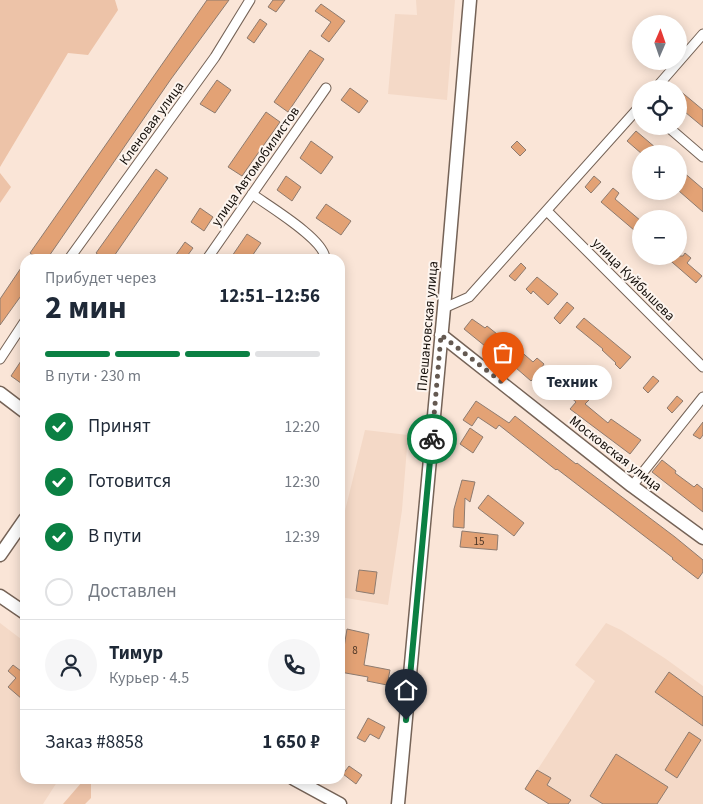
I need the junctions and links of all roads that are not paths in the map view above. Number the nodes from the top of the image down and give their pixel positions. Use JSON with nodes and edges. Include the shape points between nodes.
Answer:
{"nodes":[{"id":1,"x":250,"y":0,"type":"edge"},
{"id":2,"x":470,"y":0,"type":"edge"},
{"id":3,"x":703,"y":34,"type":"edge"},
{"id":4,"x":663,"y":80,"type":"edge"},
{"id":5,"x":326,"y":88,"type":"dead end"},
{"id":6,"x":632,"y":115,"type":"edge"},
{"id":7,"x":677,"y":135,"type":"edge"},
{"id":8,"x":703,"y":157,"type":"edge"},
{"id":9,"x":252,"y":194,"type":"junction"},
{"id":10,"x":547,"y":211,"type":"junction"},
{"id":11,"x":73,"y":254,"type":"edge"},
{"id":12,"x":210,"y":254,"type":"edge"},
{"id":13,"x":325,"y":254,"type":"edge"},
{"id":14,"x":444,"y":308,"type":"junction"},
{"id":15,"x":20,"y":329,"type":"edge"},
{"id":16,"x":441,"y":335,"type":"junction"},
{"id":17,"x":0,"y":359,"type":"edge"},
{"id":18,"x":703,"y":367,"type":"edge"},
{"id":19,"x":0,"y":393,"type":"edge"},
{"id":20,"x":703,"y":397,"type":"edge"},
{"id":21,"x":20,"y":408,"type":"edge"},
{"id":22,"x":632,"y":486,"type":"junction"},
{"id":23,"x":20,"y":526,"type":"edge"},
{"id":24,"x":703,"y":538,"type":"edge"},
{"id":25,"x":0,"y":555,"type":"edge"},
{"id":26,"x":0,"y":596,"type":"edge"},
{"id":27,"x":20,"y":610,"type":"edge"},
{"id":28,"x":303,"y":784,"type":"edge"},
{"id":29,"x":340,"y":804,"type":"edge"},
{"id":30,"x":398,"y":804,"type":"edge"}],
"edges":[{"from":1,"to":11,"type":"street","name":"Кленовая улица","via":[[209,65]]},
{"from":2,"to":14,"type":"main road","name":"Плешановская улица"},
{"from":3,"to":4,"type":"street"},
{"from":5,"to":9,"type":"street","name":"улица Автомобилистов"},
{"from":6,"to":10,"type":"street"},
{"from":7,"to":8,"type":"street"},
{"from":9,"to":12,"type":"street","name":"улица Автомобилистов"},
{"from":9,"to":13,"type":"street","via":[[305,232]]},
{"from":10,"to":14,"type":"street","via":[[469,297]]},
{"from":10,"to":18,"type":"street","name":"улица Куйбышева"},
{"from":14,"to":16,"type":"main road","name":"Плешановская улица"},
{"from":15,"to":17,"type":"street"},
{"from":16,"to":22,"type":"main road","name":"Московская улица"},
{"from":16,"to":30,"type":"main road","name":"Плешановская улица"},
{"from":19,"to":21,"type":"main road"},
{"from":20,"to":22,"type":"street"},
{"from":22,"to":24,"type":"main road","name":"Московская улица"},
{"from":23,"to":25,"type":"main road"},
{"from":26,"to":27,"type":"main road"},
{"from":28,"to":29,"type":"main road"}]}
